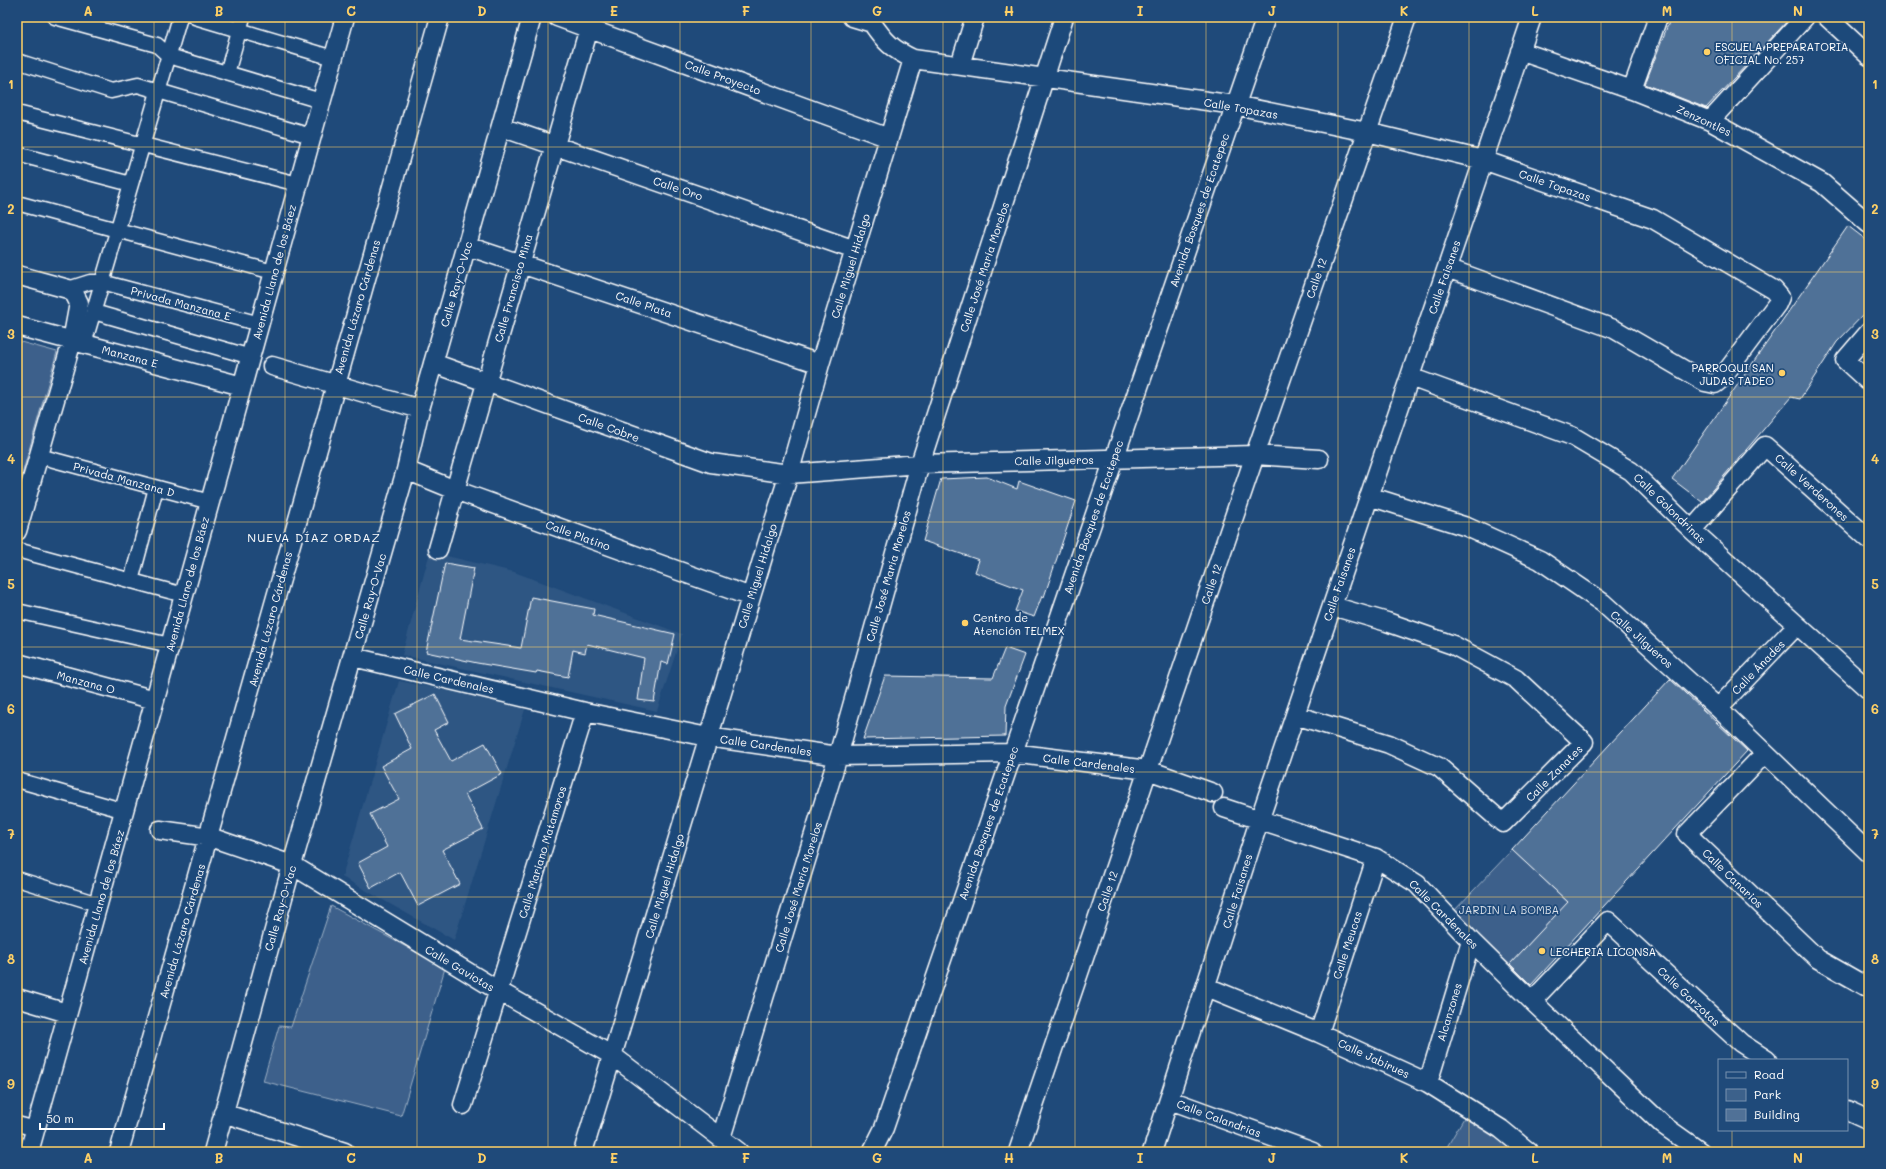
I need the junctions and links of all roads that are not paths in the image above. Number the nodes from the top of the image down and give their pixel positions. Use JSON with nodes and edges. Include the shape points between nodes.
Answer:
{"nodes":[{"id":1,"x":55,"y":17,"type":"edge"},
{"id":2,"x":180,"y":17,"type":"edge"},
{"id":3,"x":195,"y":17,"type":"edge"},
{"id":4,"x":344,"y":17,"type":"edge"},
{"id":5,"x":440,"y":17,"type":"edge"},
{"id":6,"x":532,"y":17,"type":"edge"},
{"id":7,"x":557,"y":17,"type":"edge"},
{"id":8,"x":852,"y":17,"type":"edge"},
{"id":9,"x":975,"y":17,"type":"edge"},
{"id":10,"x":1064,"y":17,"type":"edge"},
{"id":11,"x":1266,"y":17,"type":"edge"},
{"id":12,"x":1407,"y":17,"type":"edge"},
{"id":13,"x":1532,"y":17,"type":"edge"},
{"id":14,"x":1658,"y":17,"type":"edge"},
{"id":15,"x":1805,"y":17,"type":"edge"},
{"id":16,"x":1827,"y":17,"type":"edge"},
{"id":17,"x":873,"y":20,"type":"edge"},
{"id":18,"x":241,"y":24,"type":"edge"},
{"id":19,"x":589,"y":28,"type":"junction"},
{"id":20,"x":1520,"y":51,"type":"junction"},
{"id":21,"x":169,"y":56,"type":"junction"},
{"id":22,"x":1869,"y":56,"type":"edge"},
{"id":23,"x":333,"y":58,"type":"junction"},
{"id":24,"x":913,"y":59,"type":"junction"},
{"id":25,"x":17,"y":61,"type":"edge"},
{"id":26,"x":960,"y":65,"type":"junction"},
{"id":27,"x":227,"y":73,"type":"junction"},
{"id":28,"x":1045,"y":78,"type":"junction"},
{"id":29,"x":1632,"y":90,"type":"junction"},
{"id":30,"x":159,"y":91,"type":"junction"},
{"id":31,"x":321,"y":101,"type":"junction"},
{"id":32,"x":1235,"y":105,"type":"junction"},
{"id":33,"x":17,"y":113,"type":"edge"},
{"id":34,"x":1710,"y":121,"type":"junction"},
{"id":35,"x":501,"y":127,"type":"junction"},
{"id":36,"x":1367,"y":132,"type":"junction"},
{"id":37,"x":311,"y":136,"type":"junction"},
{"id":38,"x":889,"y":138,"type":"junction"},
{"id":39,"x":143,"y":145,"type":"junction"},
{"id":40,"x":555,"y":146,"type":"junction"},
{"id":41,"x":17,"y":154,"type":"edge"},
{"id":42,"x":1483,"y":160,"type":"junction"},
{"id":43,"x":131,"y":184,"type":"junction"},
{"id":44,"x":298,"y":184,"type":"junction"},
{"id":45,"x":17,"y":203,"type":"edge"},
{"id":46,"x":1869,"y":224,"type":"edge"},
{"id":47,"x":117,"y":230,"type":"junction"},
{"id":48,"x":467,"y":246,"type":"junction"},
{"id":49,"x":855,"y":250,"type":"junction"},
{"id":50,"x":520,"y":263,"type":"junction"},
{"id":51,"x":1447,"y":268,"type":"junction"},
{"id":52,"x":274,"y":272,"type":"junction"},
{"id":53,"x":17,"y":275,"type":"edge"},
{"id":54,"x":102,"y":282,"type":"junction"},
{"id":55,"x":68,"y":289,"type":"junction"},
{"id":56,"x":94,"y":312,"type":"junction"},
{"id":57,"x":260,"y":324,"type":"junction"},
{"id":58,"x":17,"y":326,"type":"edge"},
{"id":59,"x":1869,"y":332,"type":"edge"},
{"id":60,"x":78,"y":342,"type":"junction"},
{"id":61,"x":251,"y":357,"type":"junction"},
{"id":62,"x":433,"y":362,"type":"junction"},
{"id":63,"x":820,"y":364,"type":"junction"},
{"id":64,"x":272,"y":366,"type":"dead end"},
{"id":65,"x":1410,"y":377,"type":"junction"},
{"id":66,"x":1869,"y":382,"type":"edge"},
{"id":67,"x":486,"y":383,"type":"junction"},
{"id":68,"x":334,"y":385,"type":"junction"},
{"id":69,"x":242,"y":386,"type":"junction"},
{"id":70,"x":420,"y":409,"type":"junction"},
{"id":71,"x":1255,"y":455,"type":"junction"},
{"id":72,"x":39,"y":456,"type":"junction"},
{"id":73,"x":1113,"y":459,"type":"junction"},
{"id":74,"x":1319,"y":459,"type":"dead end"},
{"id":75,"x":920,"y":464,"type":"junction"},
{"id":76,"x":406,"y":470,"type":"junction"},
{"id":77,"x":789,"y":474,"type":"junction"},
{"id":78,"x":156,"y":488,"type":"junction"},
{"id":79,"x":455,"y":490,"type":"junction"},
{"id":80,"x":1369,"y":496,"type":"junction"},
{"id":81,"x":210,"y":502,"type":"junction"},
{"id":82,"x":1692,"y":530,"type":"junction"},
{"id":83,"x":17,"y":531,"type":"edge"},
{"id":84,"x":1869,"y":539,"type":"edge"},
{"id":85,"x":438,"y":549,"type":"dead end"},
{"id":86,"x":17,"y":550,"type":"edge"},
{"id":87,"x":131,"y":581,"type":"junction"},
{"id":88,"x":184,"y":595,"type":"junction"},
{"id":89,"x":751,"y":597,"type":"junction"},
{"id":90,"x":1332,"y":606,"type":"junction"},
{"id":91,"x":17,"y":610,"type":"edge"},
{"id":92,"x":1797,"y":625,"type":"junction"},
{"id":93,"x":170,"y":644,"type":"junction"},
{"id":94,"x":353,"y":657,"type":"junction"},
{"id":95,"x":17,"y":664,"type":"edge"},
{"id":96,"x":1869,"y":690,"type":"edge"},
{"id":97,"x":155,"y":700,"type":"junction"},
{"id":98,"x":1718,"y":708,"type":"junction"},
{"id":99,"x":585,"y":712,"type":"junction"},
{"id":100,"x":1295,"y":715,"type":"junction"},
{"id":101,"x":708,"y":737,"type":"junction"},
{"id":102,"x":1012,"y":753,"type":"junction"},
{"id":103,"x":1765,"y":753,"type":"junction"},
{"id":104,"x":838,"y":756,"type":"junction"},
{"id":105,"x":1148,"y":770,"type":"junction"},
{"id":106,"x":17,"y":780,"type":"edge"},
{"id":107,"x":1213,"y":793,"type":"joint"},
{"id":108,"x":1224,"y":808,"type":"joint"},
{"id":109,"x":125,"y":811,"type":"junction"},
{"id":110,"x":1259,"y":821,"type":"junction"},
{"id":111,"x":160,"y":830,"type":"dead end"},
{"id":112,"x":210,"y":837,"type":"junction"},
{"id":113,"x":1869,"y":853,"type":"edge"},
{"id":114,"x":1376,"y":858,"type":"junction"},
{"id":115,"x":292,"y":865,"type":"junction"},
{"id":116,"x":17,"y":879,"type":"edge"},
{"id":117,"x":98,"y":904,"type":"junction"},
{"id":118,"x":1471,"y":941,"type":"junction"},
{"id":119,"x":1207,"y":987,"type":"junction"},
{"id":120,"x":1869,"y":988,"type":"edge"},
{"id":121,"x":499,"y":991,"type":"junction"},
{"id":122,"x":17,"y":998,"type":"edge"},
{"id":123,"x":1532,"y":1001,"type":"junction"},
{"id":124,"x":67,"y":1013,"type":"junction"},
{"id":125,"x":1319,"y":1033,"type":"junction"},
{"id":126,"x":613,"y":1056,"type":"junction"},
{"id":127,"x":1765,"y":1059,"type":"edge"},
{"id":128,"x":1428,"y":1083,"type":"junction"},
{"id":129,"x":1170,"y":1100,"type":"junction"},
{"id":130,"x":463,"y":1105,"type":"dead end"},
{"id":131,"x":1848,"y":1110,"type":"edge"},
{"id":132,"x":223,"y":1113,"type":"junction"},
{"id":133,"x":1869,"y":1120,"type":"edge"},
{"id":134,"x":17,"y":1124,"type":"edge"},
{"id":135,"x":36,"y":1129,"type":"junction"},
{"id":136,"x":721,"y":1138,"type":"junction"},
{"id":137,"x":30,"y":1152,"type":"edge"},
{"id":138,"x":119,"y":1152,"type":"edge"},
{"id":139,"x":213,"y":1152,"type":"edge"},
{"id":140,"x":345,"y":1152,"type":"edge"},
{"id":141,"x":583,"y":1152,"type":"edge"},
{"id":142,"x":738,"y":1152,"type":"edge"},
{"id":143,"x":872,"y":1152,"type":"edge"},
{"id":144,"x":1018,"y":1152,"type":"edge"},
{"id":145,"x":1152,"y":1152,"type":"edge"},
{"id":146,"x":1313,"y":1152,"type":"edge"},
{"id":147,"x":1529,"y":1152,"type":"edge"},
{"id":148,"x":1701,"y":1152,"type":"edge"}],
"edges":[{"from":1,"to":21,"type":"street","via":[[157,45]]},
{"from":2,"to":21,"type":"street"},
{"from":3,"to":18,"type":"street"},
{"from":4,"to":23,"type":"street","name":"Avenida Llano de los Báez"},
{"from":5,"to":68,"type":"street","name":"Avenida Lázaro Cárdenas"},
{"from":6,"to":35,"type":"street","name":"Calle Ray-O-Vac"},
{"from":7,"to":19,"type":"street","name":"Calle Proyecto"},
{"from":8,"to":17,"type":"street"},
{"from":9,"to":26,"type":"street"},
{"from":10,"to":28,"type":"street","name":"Calle José María Morelos"},
{"from":11,"to":32,"type":"street","name":"Avenida Bosques de Ecatepec"},
{"from":12,"to":36,"type":"street","name":"Calle 12"},
{"from":13,"to":20,"type":"street","name":"Calle Faisanes"},
{"from":14,"to":29,"type":"street"},
{"from":15,"to":34,"type":"street"},
{"from":16,"to":22,"type":"street"},
{"from":17,"to":24,"type":"street","via":[[884,41]]},
{"from":18,"to":23,"type":"street"},
{"from":18,"to":27,"type":"street"},
{"from":19,"to":38,"type":"street","name":"Calle Proyecto"},
{"from":19,"to":40,"type":"street","name":"Calle Francisco Mina"},
{"from":20,"to":29,"type":"street","name":"Zenzontles"},
{"from":20,"to":42,"type":"street","name":"Calle Faisanes"},
{"from":21,"to":27,"type":"street"},
{"from":21,"to":30,"type":"street"},
{"from":23,"to":31,"type":"street","name":"Avenida Llano de los Báez"},
{"from":24,"to":26,"type":"street","name":"Calle Topazas"},
{"from":24,"to":38,"type":"street","name":"Calle Miguel Hidalgo"},
{"from":25,"to":30,"type":"street","via":[[111,91],[138,85]]},
{"from":26,"to":28,"type":"street","name":"Calle Topazas"},
{"from":27,"to":31,"type":"street"},
{"from":28,"to":32,"type":"street","name":"Calle Topazas"},
{"from":28,"to":75,"type":"street","name":"Calle José María Morelos"},
{"from":29,"to":34,"type":"street","name":"Zenzontles"},
{"from":30,"to":37,"type":"street"},
{"from":30,"to":39,"type":"street"},
{"from":31,"to":37,"type":"street","name":"Avenida Llano de los Báez"},
{"from":32,"to":36,"type":"street","name":"Calle Topazas"},
{"from":32,"to":73,"type":"street","name":"Avenida Bosques de Ecatepec"},
{"from":33,"to":39,"type":"street"},
{"from":34,"to":46,"type":"street","name":"Zenzontles","via":[[1822,183]]},
{"from":35,"to":40,"type":"street","name":"Calle Oro"},
{"from":35,"to":48,"type":"street","name":"Calle Ray-O-Vac"},
{"from":36,"to":42,"type":"street","name":"Calle Topazas"},
{"from":36,"to":71,"type":"street","name":"Calle 12"},
{"from":37,"to":44,"type":"street","name":"Avenida Llano de los Báez"},
{"from":38,"to":49,"type":"street","name":"Calle Miguel Hidalgo"},
{"from":39,"to":43,"type":"street"},
{"from":39,"to":44,"type":"street"},
{"from":40,"to":49,"type":"street","name":"Calle Oro"},
{"from":40,"to":50,"type":"street","name":"Calle Francisco Mina"},
{"from":41,"to":43,"type":"street"},
{"from":42,"to":51,"type":"street","name":"Calle Faisanes"},
{"from":42,"to":51,"type":"street","name":"Calle Topazas","via":[[1653,219],[1774,290],[1780,297],[1715,384],[1705,382],[1614,329]]},
{"from":43,"to":47,"type":"street"},
{"from":44,"to":52,"type":"street","name":"Avenida Llano de los Báez"},
{"from":45,"to":47,"type":"street"},
{"from":47,"to":52,"type":"street"},
{"from":47,"to":54,"type":"street"},
{"from":48,"to":50,"type":"street","name":"Calle Plata"},
{"from":48,"to":62,"type":"street","name":"Calle Ray-O-Vac"},
{"from":49,"to":63,"type":"street","name":"Calle Miguel Hidalgo"},
{"from":50,"to":63,"type":"street","name":"Calle Plata"},
{"from":50,"to":67,"type":"street","name":"Calle Francisco Mina"},
{"from":51,"to":65,"type":"street","name":"Calle Faisanes"},
{"from":52,"to":57,"type":"street","name":"Avenida Llano de los Báez"},
{"from":53,"to":55,"type":"street"},
{"from":54,"to":55,"type":"street","via":[[90,282]]},
{"from":54,"to":56,"type":"street"},
{"from":54,"to":57,"type":"street","name":"Privada Manzana E"},
{"from":55,"to":60,"type":"street","via":[[79,303]]},
{"from":56,"to":60,"type":"street"},
{"from":56,"to":61,"type":"street"},
{"from":57,"to":61,"type":"street","name":"Avenida Llano de los Báez"},
{"from":58,"to":60,"type":"street","name":"Manzana E"},
{"from":59,"to":66,"type":"street","via":[[1845,360]]},
{"from":60,"to":69,"type":"street","name":"Manzana E"},
{"from":60,"to":72,"type":"street"},
{"from":61,"to":69,"type":"street","name":"Avenida Llano de los Báez"},
{"from":62,"to":67,"type":"street","name":"Calle Cobre"},
{"from":62,"to":70,"type":"street","name":"Calle Ray-O-Vac"},
{"from":63,"to":77,"type":"street","name":"Calle Miguel Hidalgo"},
{"from":64,"to":68,"type":"street"},
{"from":65,"to":80,"type":"street","name":"Calle Faisanes"},
{"from":65,"to":82,"type":"street","name":"Calle Golondrinas","via":[[1572,436],[1631,471]]},
{"from":67,"to":77,"type":"street","name":"Calle Cobre","via":[[711,463]]},
{"from":67,"to":79,"type":"street","name":"Calle Francisco Mina"},
{"from":68,"to":70,"type":"street"},
{"from":68,"to":112,"type":"street","name":"Avenida Lázaro Cárdenas"},
{"from":69,"to":81,"type":"street","name":"Avenida Llano de los Báez"},
{"from":70,"to":76,"type":"street","name":"Calle Ray-O-Vac"},
{"from":71,"to":73,"type":"street","name":"Calle Jilgueros"},
{"from":71,"to":74,"type":"street","name":"Calle Jilgueros"},
{"from":71,"to":105,"type":"street","name":"Calle 12"},
{"from":72,"to":78,"type":"street","name":"Privada Manzana D"},
{"from":72,"to":83,"type":"street"},
{"from":73,"to":75,"type":"street","name":"Calle Jilgueros"},
{"from":73,"to":102,"type":"street","name":"Avenida Bosques de Ecatepec"},
{"from":75,"to":77,"type":"street","name":"Calle Jilgueros"},
{"from":75,"to":104,"type":"street","name":"Calle José María Morelos"},
{"from":76,"to":79,"type":"street","name":"Calle Platino"},
{"from":76,"to":94,"type":"street","name":"Calle Ray-O-Vac"},
{"from":77,"to":89,"type":"street","name":"Calle Miguel Hidalgo"},
{"from":78,"to":81,"type":"street","name":"Privada Manzana D"},
{"from":78,"to":87,"type":"street"},
{"from":79,"to":85,"type":"street","name":"Calle Francisco Mina"},
{"from":79,"to":89,"type":"street","name":"Calle Platino"},
{"from":80,"to":90,"type":"street","name":"Calle Faisanes"},
{"from":80,"to":98,"type":"street","name":"Calle Jilgueros","via":[[1467,527],[1540,560],[1603,603]]},
{"from":81,"to":88,"type":"street","name":"Avenida Llano de los Báez"},
{"from":82,"to":84,"type":"street","name":"Calle Verderones","via":[[1766,446]]},
{"from":82,"to":92,"type":"street","name":"Calle Golondrinas"},
{"from":86,"to":87,"type":"street"},
{"from":87,"to":88,"type":"street"},
{"from":88,"to":93,"type":"street","name":"Avenida Llano de los Báez"},
{"from":89,"to":101,"type":"street","name":"Calle Miguel Hidalgo"},
{"from":90,"to":100,"type":"street","name":"Calle Faisanes"},
{"from":90,"to":100,"type":"street","name":"Calle Zanates","via":[[1453,645],[1516,679],[1584,742],[1504,823],[1439,767],[1389,744]]},
{"from":91,"to":93,"type":"street"},
{"from":92,"to":96,"type":"street","name":"Calle Golondrinas"},
{"from":92,"to":98,"type":"street","name":"Calle Ánades"},
{"from":93,"to":97,"type":"street","name":"Avenida Llano de los Báez"},
{"from":94,"to":99,"type":"street","name":"Calle Cardenales"},
{"from":94,"to":115,"type":"street","name":"Calle Ray-O-Vac"},
{"from":95,"to":97,"type":"street","name":"Manzana O"},
{"from":97,"to":109,"type":"street","name":"Avenida Llano de los Báez"},
{"from":98,"to":103,"type":"street","name":"Calle Jilgueros"},
{"from":99,"to":101,"type":"street","name":"Calle Cardenales"},
{"from":99,"to":121,"type":"street","name":"Calle Mariano Matamoros"},
{"from":100,"to":110,"type":"street","name":"Calle Faisanes"},
{"from":101,"to":104,"type":"street","name":"Calle Cardenales"},
{"from":101,"to":126,"type":"street","name":"Calle Miguel Hidalgo"},
{"from":102,"to":104,"type":"street","name":"Calle Cardenales"},
{"from":102,"to":105,"type":"street","name":"Calle Cardenales"},
{"from":102,"to":143,"type":"street","name":"Avenida Bosques de Ecatepec","via":[[884,1128]]},
{"from":103,"to":113,"type":"street","name":"Calle Jilgueros"},
{"from":103,"to":120,"type":"street","name":"Calle Canarios","via":[[1687,834],[1818,959]]},
{"from":104,"to":136,"type":"street","name":"Calle José María Morelos"},
{"from":105,"to":107,"type":"street","name":"Calle Cardenales"},
{"from":105,"to":144,"type":"street","name":"Calle 12"},
{"from":106,"to":109,"type":"street"},
{"from":107,"to":108,"type":"street","name":"Calle Cardenales"},
{"from":108,"to":110,"type":"street","name":"Calle Cardenales"},
{"from":109,"to":117,"type":"street","name":"Avenida Llano de los Báez"},
{"from":110,"to":114,"type":"street","name":"Calle Cardenales"},
{"from":110,"to":119,"type":"street","name":"Calle Faisanes"},
{"from":111,"to":112,"type":"street","name":"Calle Gaviotas"},
{"from":112,"to":115,"type":"street","name":"Calle Gaviotas"},
{"from":112,"to":138,"type":"street","name":"Avenida Lázaro Cárdenas"},
{"from":114,"to":118,"type":"street","name":"Calle Cardenales","via":[[1417,884]]},
{"from":114,"to":125,"type":"street","name":"Calle Meucas"},
{"from":115,"to":121,"type":"street","name":"Calle Gaviotas"},
{"from":115,"to":132,"type":"street","name":"Calle Ray-O-Vac"},
{"from":116,"to":117,"type":"street"},
{"from":117,"to":124,"type":"street","name":"Avenida Llano de los Báez"},
{"from":118,"to":123,"type":"street","name":"Calle Cardenales"},
{"from":118,"to":128,"type":"street","name":"Alcanzones"},
{"from":119,"to":125,"type":"street","name":"Calle Jabirues"},
{"from":119,"to":129,"type":"street","name":"Calle Faisanes"},
{"from":121,"to":126,"type":"street","name":"Calle Gaviotas"},
{"from":121,"to":130,"type":"street","name":"Calle Mariano Matamoros"},
{"from":122,"to":124,"type":"street"},
{"from":123,"to":127,"type":"street","name":"Calle Garzotas","via":[[1608,921],[1741,1043]]},
{"from":123,"to":148,"type":"street","name":"Calle Cardenales","via":[[1663,1125]]},
{"from":124,"to":135,"type":"street","name":"Avenida Llano de los Báez"},
{"from":125,"to":128,"type":"street","name":"Calle Jabirues"},
{"from":126,"to":136,"type":"street","name":"Calle Gaviotas"},
{"from":126,"to":141,"type":"street","name":"Calle Miguel Hidalgo"},
{"from":128,"to":147,"type":"street","name":"Calle Jabirues","via":[[1501,1129]]},
{"from":129,"to":145,"type":"street","name":"Calle Faisanes"},
{"from":129,"to":146,"type":"street","name":"Calle Calandrias"},
{"from":131,"to":133,"type":"street"},
{"from":132,"to":139,"type":"street","name":"Calle Ray-O-Vac"},
{"from":132,"to":140,"type":"street"},
{"from":134,"to":135,"type":"street"},
{"from":135,"to":137,"type":"street","name":"Avenida Llano de los Báez"},
{"from":136,"to":142,"type":"street","name":"Calle Gaviotas"}]}
